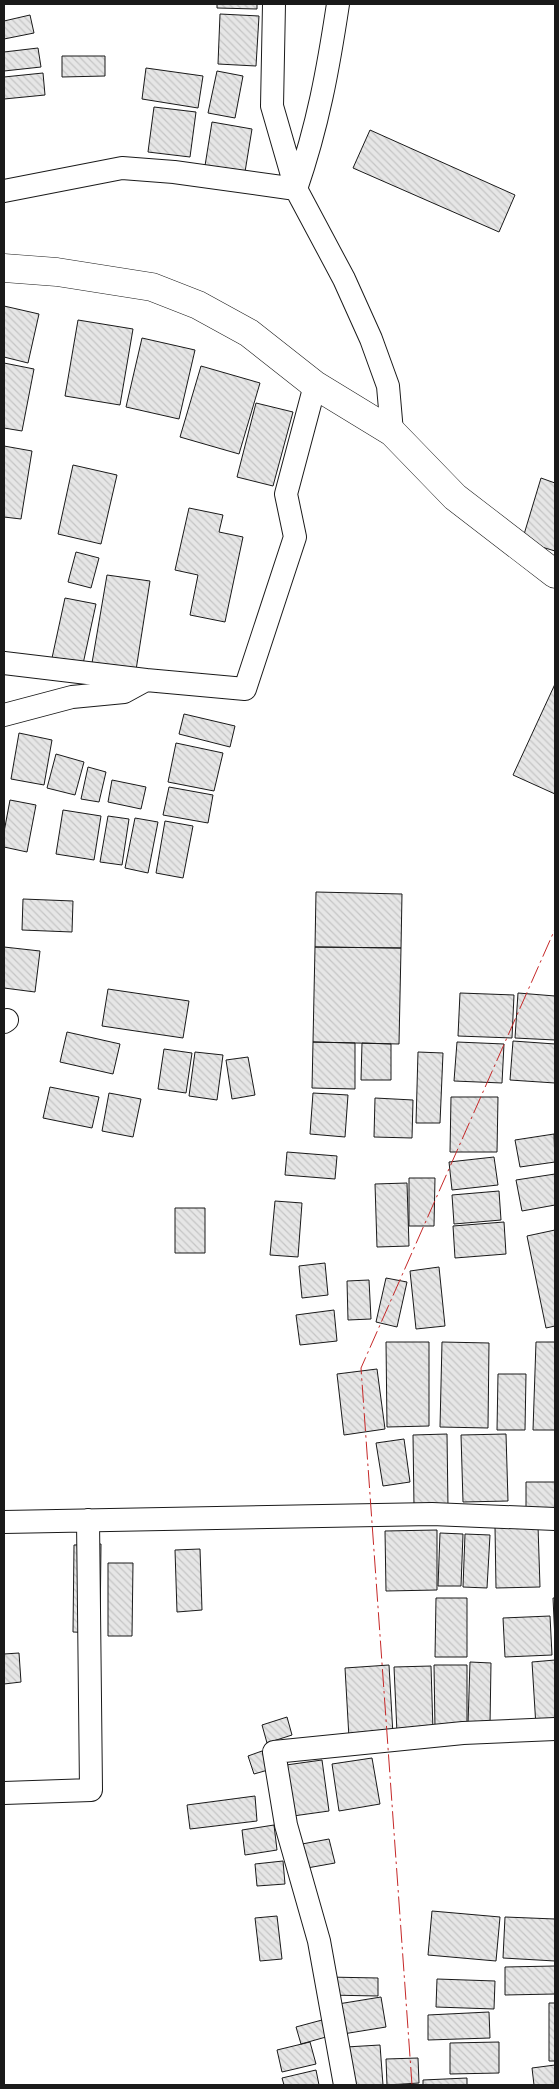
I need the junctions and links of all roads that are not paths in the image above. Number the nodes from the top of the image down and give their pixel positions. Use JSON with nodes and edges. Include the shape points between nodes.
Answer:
{"nodes":[{"id":1,"x":274,"y":4,"type":"edge"},
{"id":2,"x":338,"y":4,"type":"edge"},
{"id":3,"x":296,"y":188,"type":"junction"},
{"id":4,"x":4,"y":191,"type":"edge"},
{"id":5,"x":4,"y":268,"type":"edge"},
{"id":6,"x":315,"y":385,"type":"junction"},
{"id":7,"x":392,"y":432,"type":"junction"},
{"id":8,"x":555,"y":574,"type":"edge"},
{"id":9,"x":4,"y":663,"type":"edge"},
{"id":10,"x":146,"y":680,"type":"junction"},
{"id":11,"x":4,"y":715,"type":"edge"},
{"id":12,"x":555,"y":1519,"type":"edge"},
{"id":13,"x":88,"y":1520,"type":"junction"},
{"id":14,"x":4,"y":1522,"type":"edge"},
{"id":15,"x":555,"y":1729,"type":"edge"},
{"id":16,"x":4,"y":1793,"type":"edge"},
{"id":17,"x":345,"y":2085,"type":"edge"}],
"edges":[{"from":1,"to":3,"type":"street","via":[[272,106]]},
{"from":2,"to":3,"type":"street","via":[[315,129]]},
{"from":3,"to":4,"type":"street","via":[[122,168]]},
{"from":3,"to":7,"type":"street","via":[[372,339],[388,386]]},
{"from":5,"to":6,"type":"street","via":[[57,272],[152,287],[198,305],[249,333]]},
{"from":6,"to":7,"type":"street"},
{"from":6,"to":10,"type":"street","via":[[286,494],[294,537],[245,689]]},
{"from":7,"to":8,"type":"street","via":[[455,498]]},
{"from":9,"to":10,"type":"street"},
{"from":10,"to":11,"type":"street","via":[[124,692],[72,697]]},
{"from":12,"to":13,"type":"street","via":[[432,1514]]},
{"from":13,"to":14,"type":"street"},
{"from":13,"to":16,"type":"street","via":[[91,1790]]},
{"from":15,"to":17,"type":"street","via":[[463,1733],[274,1752],[286,1825],[319,1941]]}]}
